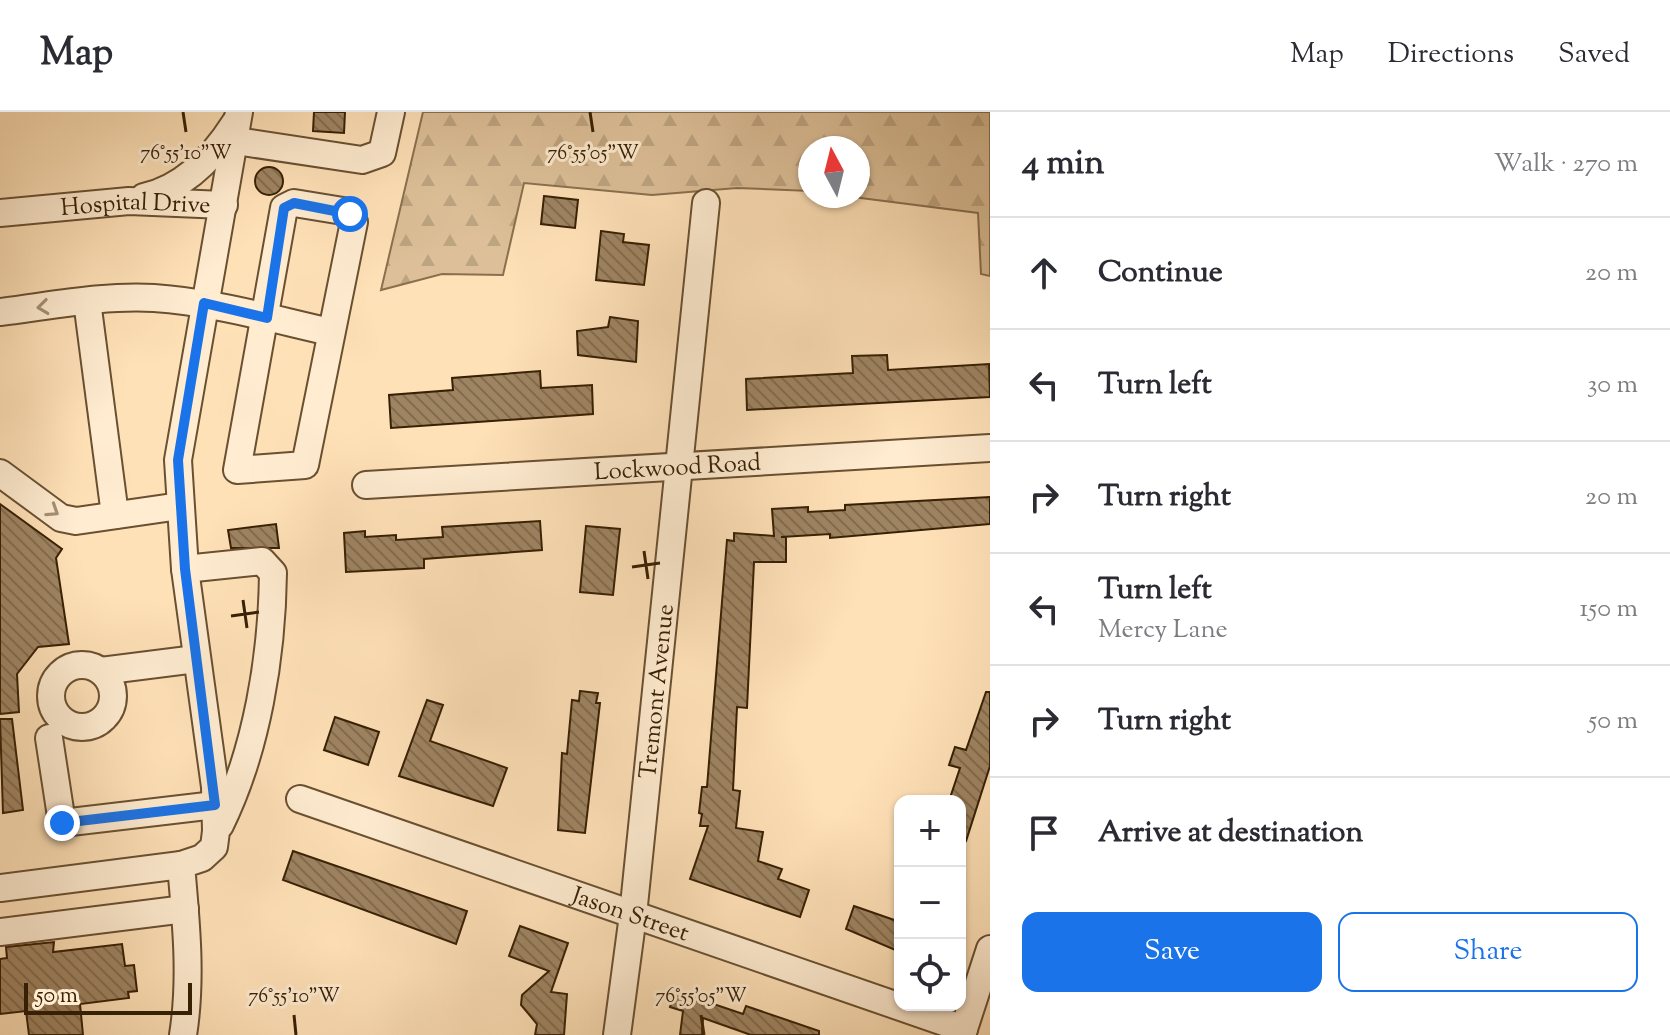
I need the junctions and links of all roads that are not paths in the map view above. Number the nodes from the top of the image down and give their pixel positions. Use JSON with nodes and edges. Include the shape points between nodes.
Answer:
{"nodes":[{"id":1,"x":391,"y":112,"type":"edge"},
{"id":2,"x":238,"y":123,"type":"edge"},
{"id":3,"x":129,"y":201,"type":"junction"},
{"id":4,"x":706,"y":203,"type":"dead end"},
{"id":5,"x":224,"y":205,"type":"junction"},
{"id":6,"x":0,"y":213,"type":"edge"},
{"id":7,"x":87,"y":301,"type":"junction"},
{"id":8,"x":204,"y":303,"type":"junction"},
{"id":9,"x":0,"y":312,"type":"edge"},
{"id":10,"x":267,"y":318,"type":"junction"},
{"id":11,"x":330,"y":332,"type":"junction"},
{"id":12,"x":990,"y":448,"type":"edge"},
{"id":13,"x":678,"y":465,"type":"junction"},
{"id":14,"x":0,"y":473,"type":"edge"},
{"id":15,"x":366,"y":485,"type":"dead end"},
{"id":16,"x":180,"y":506,"type":"junction"},
{"id":17,"x":115,"y":515,"type":"junction"},
{"id":18,"x":185,"y":569,"type":"junction"},
{"id":19,"x":196,"y":659,"type":"junction"},
{"id":20,"x":101,"y":671,"type":"dead end"},
{"id":21,"x":49,"y":738,"type":"dead end"},
{"id":22,"x":300,"y":799,"type":"dead end"},
{"id":23,"x":215,"y":808,"type":"junction"},
{"id":24,"x":181,"y":865,"type":"junction"},
{"id":25,"x":0,"y":888,"type":"edge"},
{"id":26,"x":185,"y":909,"type":"junction"},
{"id":27,"x":633,"y":915,"type":"junction"},
{"id":28,"x":0,"y":932,"type":"edge"},
{"id":29,"x":990,"y":949,"type":"edge"},
{"id":30,"x":963,"y":1032,"type":"edge"},
{"id":31,"x":183,"y":1035,"type":"edge"},
{"id":32,"x":617,"y":1035,"type":"edge"}],
"edges":[{"from":1,"to":2,"type":"street","via":[[382,153],[362,160],[300,149]]},
{"from":2,"to":3,"type":"street","via":[[184,178]]},
{"from":2,"to":5,"type":"street","name":"Hospital Drive"},
{"from":3,"to":5,"type":"street","name":"Hospital Drive"},
{"from":3,"to":6,"type":"street","name":"Hospital Drive"},
{"from":4,"to":13,"type":"street","name":"Tremont Avenue"},
{"from":5,"to":8,"type":"street"},
{"from":7,"to":8,"type":"street","via":[[151,298]]},
{"from":7,"to":9,"type":"street","one_way":true},
{"from":7,"to":17,"type":"street"},
{"from":8,"to":10,"type":"street"},
{"from":8,"to":16,"type":"street","via":[[182,423]]},
{"from":10,"to":11,"type":"street"},
{"from":10,"to":11,"type":"street","via":[[284,208],[294,203],[343,211],[354,222]]},
{"from":10,"to":11,"type":"street","via":[[237,470],[305,465]]},
{"from":12,"to":13,"type":"street","name":"Lockwood Road"},
{"from":13,"to":15,"type":"street","name":"Lockwood Road"},
{"from":13,"to":27,"type":"street","name":"Tremont Avenue"},
{"from":14,"to":17,"type":"street","one_way":true,"via":[[61,518]]},
{"from":16,"to":17,"type":"street"},
{"from":16,"to":18,"type":"street"},
{"from":18,"to":19,"type":"street"},
{"from":18,"to":23,"type":"street","via":[[262,561],[273,573],[264,673],[237,785]]},
{"from":19,"to":20,"type":"street"},
{"from":19,"to":23,"type":"street"},
{"from":21,"to":23,"type":"street","via":[[62,823]]},
{"from":22,"to":27,"type":"street","name":"Jason Street"},
{"from":23,"to":24,"type":"street","via":[[214,847]]},
{"from":24,"to":25,"type":"street"},
{"from":24,"to":26,"type":"street"},
{"from":26,"to":28,"type":"street"},
{"from":26,"to":31,"type":"street"},
{"from":27,"to":30,"type":"street","name":"Jason Street"},
{"from":27,"to":32,"type":"street","name":"Tremont Avenue"},
{"from":29,"to":30,"type":"street"}]}
